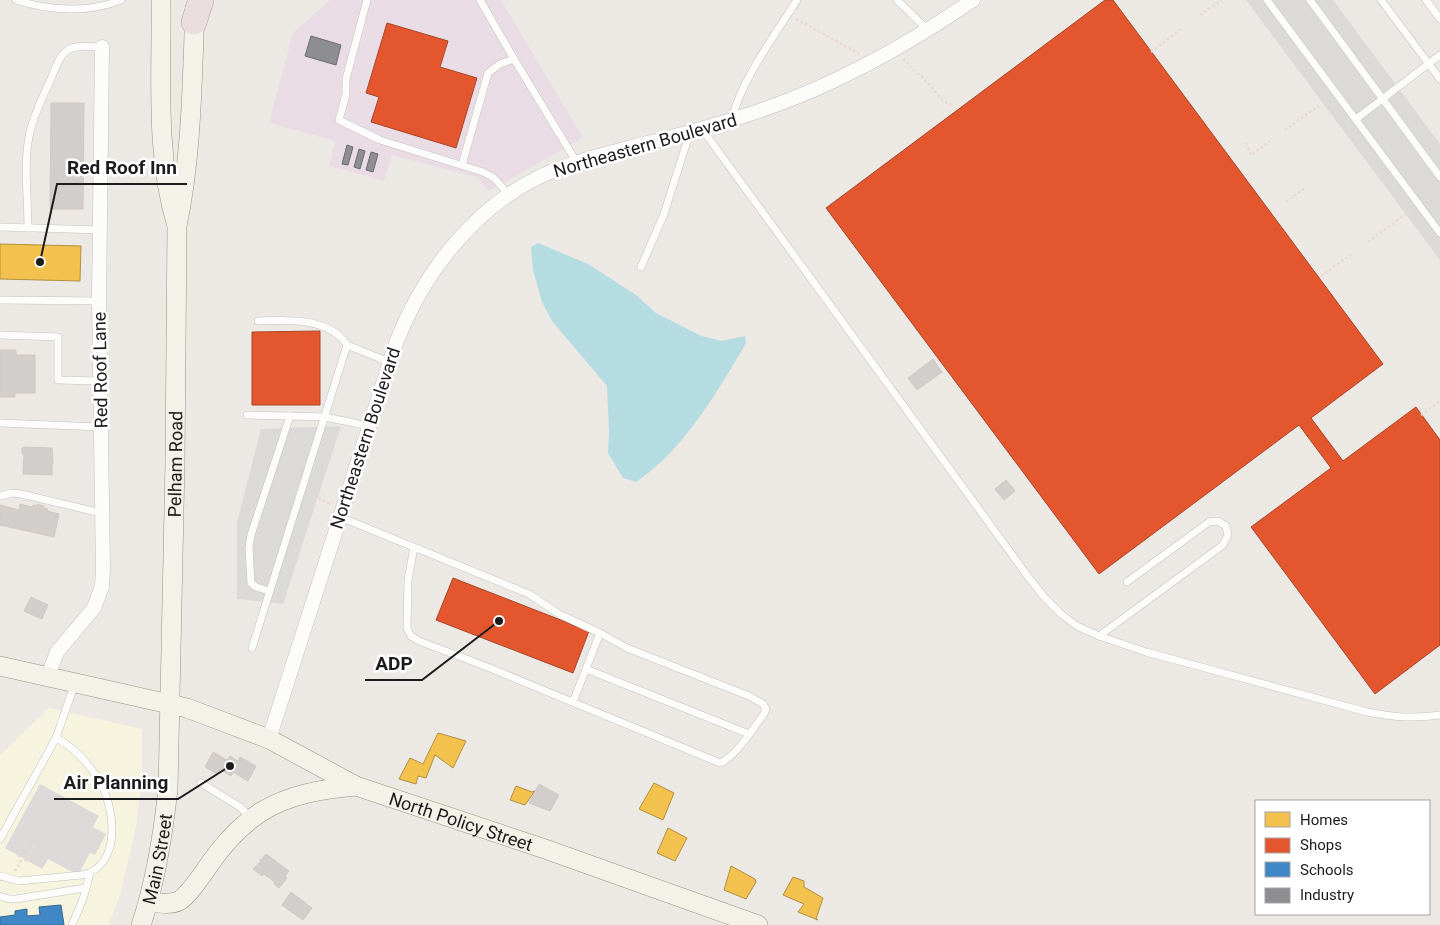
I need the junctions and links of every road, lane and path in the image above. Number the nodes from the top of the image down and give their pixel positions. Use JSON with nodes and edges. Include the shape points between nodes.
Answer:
{"nodes":[{"id":1,"x":16,"y":0,"type":"edge"},
{"id":2,"x":122,"y":0,"type":"edge"},
{"id":3,"x":161,"y":0,"type":"edge"},
{"id":4,"x":367,"y":0,"type":"edge"},
{"id":5,"x":480,"y":0,"type":"edge"},
{"id":6,"x":797,"y":0,"type":"edge"},
{"id":7,"x":897,"y":0,"type":"edge"},
{"id":8,"x":973,"y":0,"type":"edge"},
{"id":9,"x":1222,"y":0,"type":"edge"},
{"id":10,"x":1267,"y":0,"type":"edge"},
{"id":11,"x":1310,"y":0,"type":"edge"},
{"id":12,"x":1382,"y":0,"type":"edge"},
{"id":13,"x":1426,"y":0,"type":"edge"},
{"id":14,"x":197,"y":7,"type":"edge"},
{"id":15,"x":1200,"y":15,"type":"dead end"},
{"id":16,"x":1440,"y":19,"type":"edge"},
{"id":17,"x":804,"y":24,"type":"dead end"},
{"id":18,"x":1182,"y":28,"type":"dead end"},
{"id":19,"x":928,"y":30,"type":"junction"},
{"id":20,"x":102,"y":47,"type":"joint"},
{"id":21,"x":1151,"y":52,"type":"dead end"},
{"id":22,"x":860,"y":54,"type":"dead end"},
{"id":23,"x":1440,"y":55,"type":"edge"},
{"id":24,"x":514,"y":59,"type":"junction"},
{"id":25,"x":903,"y":59,"type":"dead end"},
{"id":26,"x":1428,"y":64,"type":"junction"},
{"id":27,"x":1440,"y":79,"type":"edge"},
{"id":28,"x":1382,"y":98,"type":"junction"},
{"id":29,"x":951,"y":105,"type":"dead end"},
{"id":30,"x":1319,"y":106,"type":"dead end"},
{"id":31,"x":1356,"y":119,"type":"junction"},
{"id":32,"x":732,"y":120,"type":"junction"},
{"id":33,"x":696,"y":130,"type":"junction"},
{"id":34,"x":1285,"y":130,"type":"dead end"},
{"id":35,"x":1270,"y":141,"type":"dead end"},
{"id":36,"x":1246,"y":143,"type":"dead end"},
{"id":37,"x":577,"y":163,"type":"junction"},
{"id":38,"x":462,"y":165,"type":"junction"},
{"id":39,"x":1440,"y":177,"type":"edge"},
{"id":40,"x":1305,"y":188,"type":"dead end"},
{"id":41,"x":509,"y":195,"type":"junction"},
{"id":42,"x":1286,"y":202,"type":"dead end"},
{"id":43,"x":1410,"y":211,"type":"dead end"},
{"id":44,"x":177,"y":226,"type":"junction"},
{"id":45,"x":0,"y":227,"type":"edge"},
{"id":46,"x":28,"y":228,"type":"junction"},
{"id":47,"x":101,"y":230,"type":"junction"},
{"id":48,"x":1440,"y":233,"type":"edge"},
{"id":49,"x":1368,"y":242,"type":"dead end"},
{"id":50,"x":1352,"y":254,"type":"dead end"},
{"id":51,"x":641,"y":267,"type":"dead end"},
{"id":52,"x":1321,"y":276,"type":"dead end"},
{"id":53,"x":0,"y":300,"type":"edge"},
{"id":54,"x":99,"y":301,"type":"junction"},
{"id":55,"x":258,"y":321,"type":"dead end"},
{"id":56,"x":0,"y":335,"type":"edge"},
{"id":57,"x":347,"y":345,"type":"junction"},
{"id":58,"x":389,"y":362,"type":"junction"},
{"id":59,"x":101,"y":381,"type":"junction"},
{"id":60,"x":1440,"y":401,"type":"edge"},
{"id":61,"x":247,"y":415,"type":"dead end"},
{"id":62,"x":1421,"y":415,"type":"dead end"},
{"id":63,"x":290,"y":416,"type":"junction"},
{"id":64,"x":325,"y":417,"type":"junction"},
{"id":65,"x":0,"y":423,"type":"edge"},
{"id":66,"x":369,"y":426,"type":"junction"},
{"id":67,"x":101,"y":427,"type":"junction"},
{"id":68,"x":0,"y":496,"type":"edge"},
{"id":69,"x":321,"y":498,"type":"dead end"},
{"id":70,"x":333,"y":505,"type":"dead end"},
{"id":71,"x":101,"y":513,"type":"junction"},
{"id":72,"x":340,"y":517,"type":"junction"},
{"id":73,"x":414,"y":547,"type":"junction"},
{"id":74,"x":1127,"y":582,"type":"dead end"},
{"id":75,"x":269,"y":591,"type":"junction"},
{"id":76,"x":600,"y":632,"type":"junction"},
{"id":77,"x":1099,"y":636,"type":"junction"},
{"id":78,"x":252,"y":648,"type":"dead end"},
{"id":79,"x":0,"y":666,"type":"edge"},
{"id":80,"x":586,"y":669,"type":"junction"},
{"id":81,"x":48,"y":676,"type":"junction"},
{"id":82,"x":76,"y":683,"type":"junction"},
{"id":83,"x":573,"y":702,"type":"junction"},
{"id":84,"x":170,"y":703,"type":"junction"},
{"id":85,"x":1440,"y":715,"type":"edge"},
{"id":86,"x":749,"y":734,"type":"junction"},
{"id":87,"x":56,"y":738,"type":"junction"},
{"id":88,"x":269,"y":739,"type":"junction"},
{"id":89,"x":201,"y":783,"type":"dead end"},
{"id":90,"x":356,"y":786,"type":"junction"},
{"id":91,"x":252,"y":819,"type":"junction"},
{"id":92,"x":0,"y":840,"type":"edge"},
{"id":93,"x":28,"y":840,"type":"dead end"},
{"id":94,"x":35,"y":844,"type":"dead end"},
{"id":95,"x":22,"y":859,"type":"junction"},
{"id":96,"x":14,"y":873,"type":"dead end"},
{"id":97,"x":90,"y":874,"type":"junction"},
{"id":98,"x":0,"y":876,"type":"edge"},
{"id":99,"x":85,"y":888,"type":"junction"},
{"id":100,"x":0,"y":896,"type":"edge"},
{"id":101,"x":149,"y":902,"type":"junction"},
{"id":102,"x":72,"y":925,"type":"edge"},
{"id":103,"x":141,"y":925,"type":"edge"},
{"id":104,"x":758,"y":925,"type":"edge"}],
"edges":[{"from":1,"to":2,"type":"lane","via":[[43,7],[92,8]]},
{"from":3,"to":44,"type":"main road","name":"Pelham Road","via":[[164,167]]},
{"from":4,"to":38,"type":"lane","via":[[339,120],[380,140]]},
{"from":5,"to":24,"type":"lane"},
{"from":6,"to":32,"type":"lane","via":[[736,102]]},
{"from":7,"to":19,"type":"lane"},
{"from":8,"to":19,"type":"street","name":"Northeastern Boulevard"},
{"from":9,"to":15,"type":"path"},
{"from":10,"to":31,"type":"lane"},
{"from":11,"to":28,"type":"lane"},
{"from":12,"to":26,"type":"lane"},
{"from":13,"to":16,"type":"lane"},
{"from":14,"to":44,"type":"main road","name":"Pelham Road","via":[[187,160]]},
{"from":17,"to":22,"type":"path"},
{"from":18,"to":21,"type":"path"},
{"from":19,"to":32,"type":"street","name":"Northeastern Boulevard","via":[[840,78],[788,101]]},
{"from":20,"to":46,"type":"lane","via":[[76,46],[64,53],[34,118],[27,153]]},
{"from":20,"to":47,"type":"street","name":"Red Roof Lane"},
{"from":23,"to":26,"type":"lane"},
{"from":24,"to":37,"type":"lane"},
{"from":24,"to":38,"type":"lane","via":[[488,73]]},
{"from":25,"to":29,"type":"path","via":[[942,100]]},
{"from":26,"to":27,"type":"lane"},
{"from":26,"to":28,"type":"lane"},
{"from":28,"to":31,"type":"lane"},
{"from":28,"to":39,"type":"lane"},
{"from":30,"to":34,"type":"path"},
{"from":31,"to":48,"type":"lane"},
{"from":32,"to":33,"type":"street","name":"Northeastern Boulevard"},
{"from":33,"to":37,"type":"street","name":"Northeastern Boulevard"},
{"from":33,"to":51,"type":"lane"},
{"from":33,"to":77,"type":"lane","via":[[1029,578],[1061,614]]},
{"from":35,"to":36,"type":"path","via":[[1251,155]]},
{"from":37,"to":41,"type":"street","name":"Northeastern Boulevard","via":[[541,176]]},
{"from":38,"to":41,"type":"lane","via":[[489,175]]},
{"from":40,"to":42,"type":"path"},
{"from":41,"to":58,"type":"street","name":"Northeastern Boulevard","via":[[471,226],[432,273],[403,325]]},
{"from":43,"to":49,"type":"path"},
{"from":44,"to":84,"type":"main road","name":"Pelham Road"},
{"from":45,"to":46,"type":"lane"},
{"from":46,"to":47,"type":"lane"},
{"from":47,"to":54,"type":"street","name":"Red Roof Lane"},
{"from":50,"to":52,"type":"path"},
{"from":53,"to":54,"type":"lane"},
{"from":54,"to":59,"type":"street","name":"Red Roof Lane"},
{"from":55,"to":57,"type":"lane","via":[[315,323],[336,333]]},
{"from":56,"to":59,"type":"lane","via":[[58,337],[58,380]]},
{"from":57,"to":58,"type":"lane"},
{"from":57,"to":64,"type":"lane"},
{"from":58,"to":66,"type":"street","name":"Northeastern Boulevard"},
{"from":59,"to":67,"type":"street","name":"Red Roof Lane"},
{"from":60,"to":62,"type":"path"},
{"from":61,"to":63,"type":"lane"},
{"from":63,"to":64,"type":"lane"},
{"from":63,"to":75,"type":"lane","via":[[249,548],[251,583]]},
{"from":64,"to":66,"type":"lane"},
{"from":64,"to":75,"type":"lane"},
{"from":65,"to":67,"type":"lane"},
{"from":66,"to":72,"type":"street","name":"Northeastern Boulevard"},
{"from":67,"to":71,"type":"street","name":"Red Roof Lane"},
{"from":68,"to":71,"type":"lane","via":[[21,494]]},
{"from":69,"to":70,"type":"path"},
{"from":71,"to":81,"type":"street","name":"Red Roof Lane","via":[[102,586],[89,616],[57,652]]},
{"from":72,"to":73,"type":"lane"},
{"from":72,"to":88,"type":"street","name":"Northeastern Boulevard"},
{"from":73,"to":76,"type":"lane","via":[[529,594],[559,614]]},
{"from":73,"to":83,"type":"lane","via":[[408,580],[407,628],[412,636]]},
{"from":74,"to":77,"type":"lane","via":[[1209,522],[1218,521],[1226,526],[1228,535],[1223,545]]},
{"from":75,"to":78,"type":"lane"},
{"from":76,"to":80,"type":"lane"},
{"from":76,"to":86,"type":"lane","via":[[627,648],[731,688],[763,704],[764,714]]},
{"from":77,"to":85,"type":"lane","via":[[1146,652],[1367,712],[1392,717]]},
{"from":79,"to":81,"type":"main road","name":"North Policy Street"},
{"from":80,"to":83,"type":"lane"},
{"from":80,"to":86,"type":"lane"},
{"from":81,"to":82,"type":"main road","name":"North Policy Street"},
{"from":82,"to":84,"type":"main road","name":"North Policy Street"},
{"from":82,"to":87,"type":"lane"},
{"from":83,"to":86,"type":"lane","via":[[720,763],[732,755]]},
{"from":84,"to":88,"type":"main road","name":"North Policy Street"},
{"from":84,"to":101,"type":"main road","name":"Main Street","via":[[168,790]]},
{"from":87,"to":92,"type":"lane"},
{"from":87,"to":97,"type":"lane","via":[[74,750],[98,778],[110,814],[111,844],[105,858]]},
{"from":88,"to":90,"type":"main road","name":"North Policy Street"},
{"from":89,"to":91,"type":"lane","via":[[240,807]]},
{"from":90,"to":91,"type":"main road","via":[[302,794],[272,806]]},
{"from":90,"to":104,"type":"main road","name":"North Policy Street","via":[[545,848]]},
{"from":91,"to":101,"type":"main road","via":[[228,841],[181,900],[166,904]]},
{"from":93,"to":95,"type":"path"},
{"from":94,"to":95,"type":"path"},
{"from":95,"to":96,"type":"path"},
{"from":97,"to":98,"type":"lane","via":[[19,881]]},
{"from":97,"to":99,"type":"lane"},
{"from":99,"to":100,"type":"lane","via":[[16,899]]},
{"from":99,"to":102,"type":"lane"},
{"from":101,"to":103,"type":"main road","name":"Main Street"}]}
